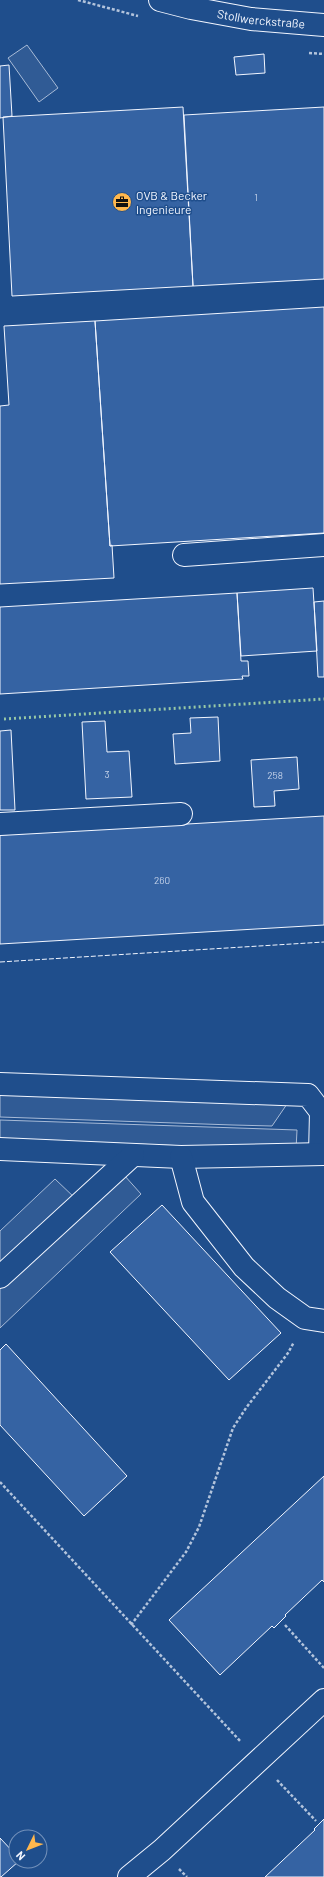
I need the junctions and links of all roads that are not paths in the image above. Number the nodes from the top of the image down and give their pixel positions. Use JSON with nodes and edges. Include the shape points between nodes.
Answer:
{"nodes":[{"id":1,"x":174,"y":2,"type":"edge"},
{"id":2,"x":321,"y":23,"type":"edge"},
{"id":3,"x":324,"y":545,"type":"edge"},
{"id":4,"x":184,"y":555,"type":"dead end"},
{"id":5,"x":181,"y":814,"type":"dead end"},
{"id":6,"x":0,"y":824,"type":"edge"},
{"id":7,"x":0,"y":1084,"type":"edge"},
{"id":8,"x":0,"y":1149,"type":"edge"},
{"id":9,"x":322,"y":1154,"type":"edge"},
{"id":10,"x":133,"y":1155,"type":"junction"},
{"id":11,"x":181,"y":1157,"type":"junction"},
{"id":12,"x":0,"y":1277,"type":"edge"},
{"id":13,"x":314,"y":1320,"type":"edge"},
{"id":14,"x":324,"y":1700,"type":"edge"},
{"id":15,"x":129,"y":1877,"type":"edge"}],
"edges":[{"from":1,"to":2,"type":"street","name":"Stollwerckstraße","via":[[251,19]]},
{"from":3,"to":4,"type":"street"},
{"from":5,"to":6,"type":"street"},
{"from":7,"to":9,"type":"street","via":[[308,1095],[321,1112]]},
{"from":8,"to":10,"type":"street"},
{"from":9,"to":11,"type":"street"},
{"from":10,"to":11,"type":"street"},
{"from":10,"to":12,"type":"street"},
{"from":11,"to":13,"type":"street","via":[[193,1202],[244,1267],[276,1298]]},
{"from":14,"to":15,"type":"street","via":[[162,1850]]}]}
